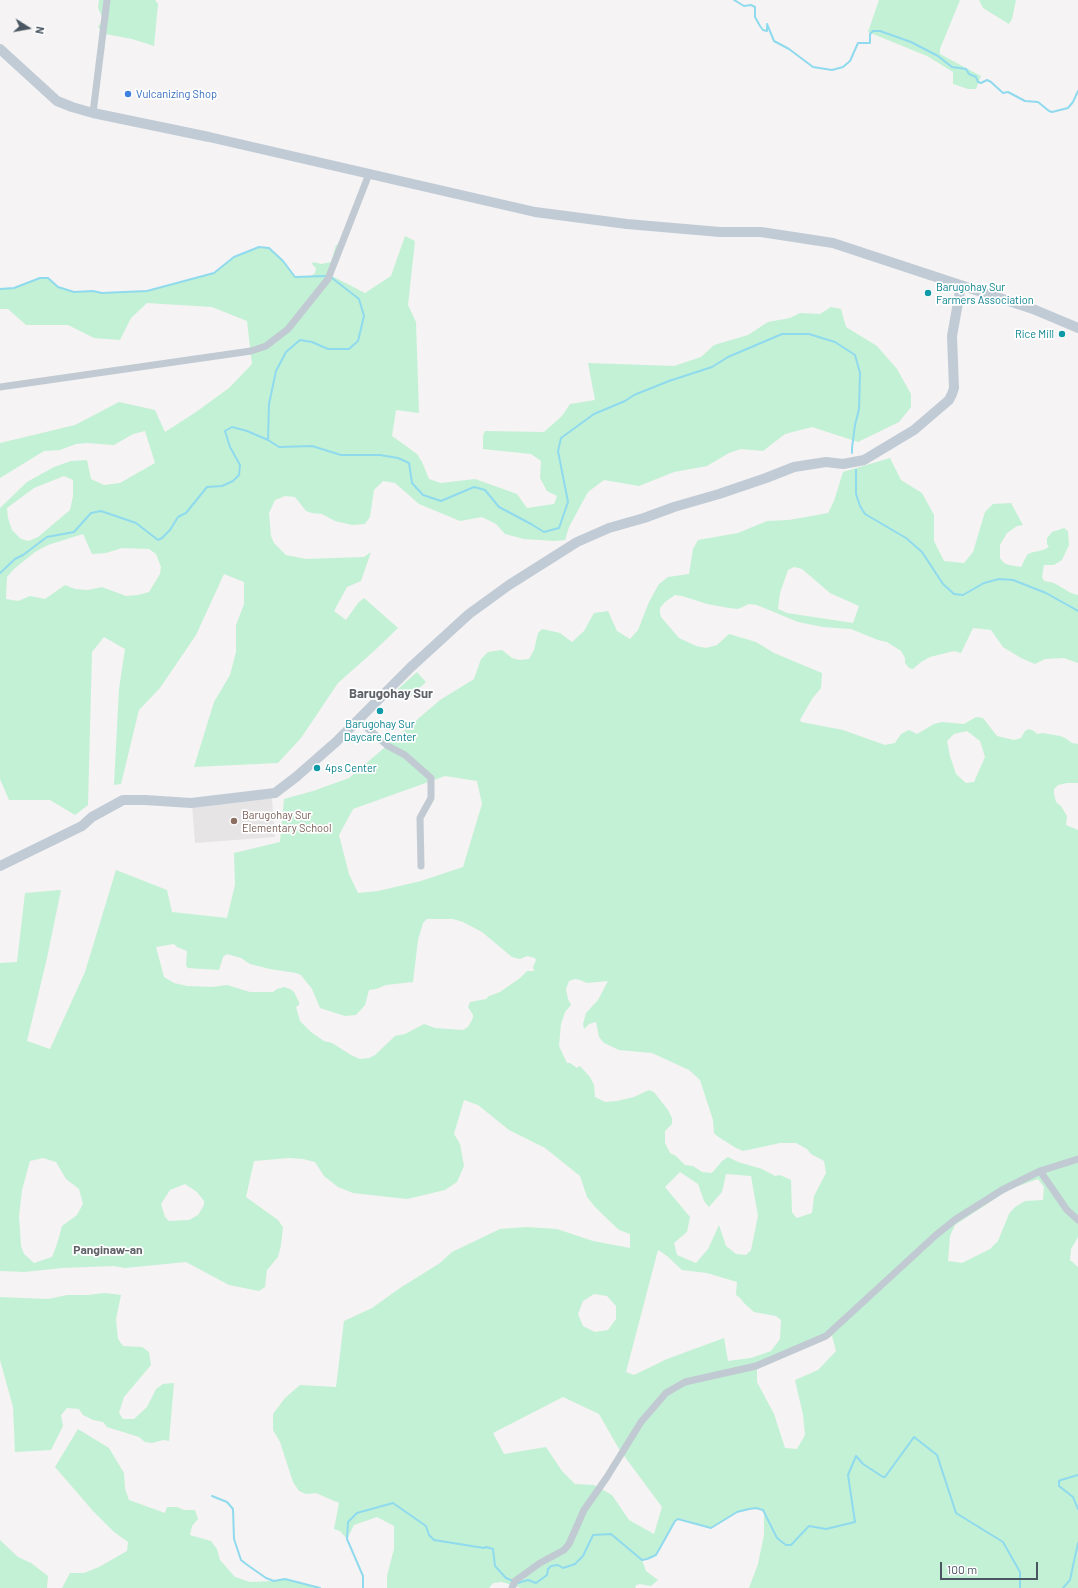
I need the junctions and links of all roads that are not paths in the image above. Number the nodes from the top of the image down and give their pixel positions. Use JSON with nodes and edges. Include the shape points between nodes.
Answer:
{"nodes":[{"id":1,"x":107,"y":0,"type":"edge"},
{"id":2,"x":0,"y":49,"type":"edge"},
{"id":3,"x":93,"y":113,"type":"junction"},
{"id":4,"x":369,"y":174,"type":"junction"},
{"id":5,"x":961,"y":286,"type":"junction"},
{"id":6,"x":1078,"y":328,"type":"edge"},
{"id":7,"x":0,"y":387,"type":"edge"},
{"id":8,"x":358,"y":720,"type":"junction"},
{"id":9,"x":0,"y":866,"type":"edge"},
{"id":10,"x":421,"y":866,"type":"dead end"},
{"id":11,"x":1078,"y":1159,"type":"edge"},
{"id":12,"x":1040,"y":1171,"type":"junction"},
{"id":13,"x":1078,"y":1220,"type":"edge"},
{"id":14,"x":512,"y":1588,"type":"edge"}],
"edges":[{"from":1,"to":3,"type":"street"},
{"from":2,"to":3,"type":"street","via":[[58,101]]},
{"from":3,"to":4,"type":"street"},
{"from":4,"to":5,"type":"street","via":[[535,212],[627,224],[720,232],[761,232],[833,243]]},
{"from":4,"to":7,"type":"street","via":[[328,279],[288,329],[266,346],[251,351]]},
{"from":5,"to":6,"type":"street","via":[[1033,309]]},
{"from":5,"to":8,"type":"street","via":[[952,336],[954,388],[949,400],[914,430],[864,460],[794,467],[609,528],[577,542],[469,614]]},
{"from":8,"to":9,"type":"street","via":[[331,747],[275,793],[191,803],[123,800],[92,817],[82,826]]},
{"from":8,"to":10,"type":"street","via":[[431,778],[431,798],[420,818]]},
{"from":11,"to":12,"type":"street"},
{"from":12,"to":13,"type":"street","via":[[1067,1210]]},
{"from":12,"to":14,"type":"street","via":[[1002,1190],[956,1219],[826,1336],[756,1366],[685,1382],[666,1393],[641,1422],[584,1510],[569,1544],[564,1550],[515,1581]]}]}
